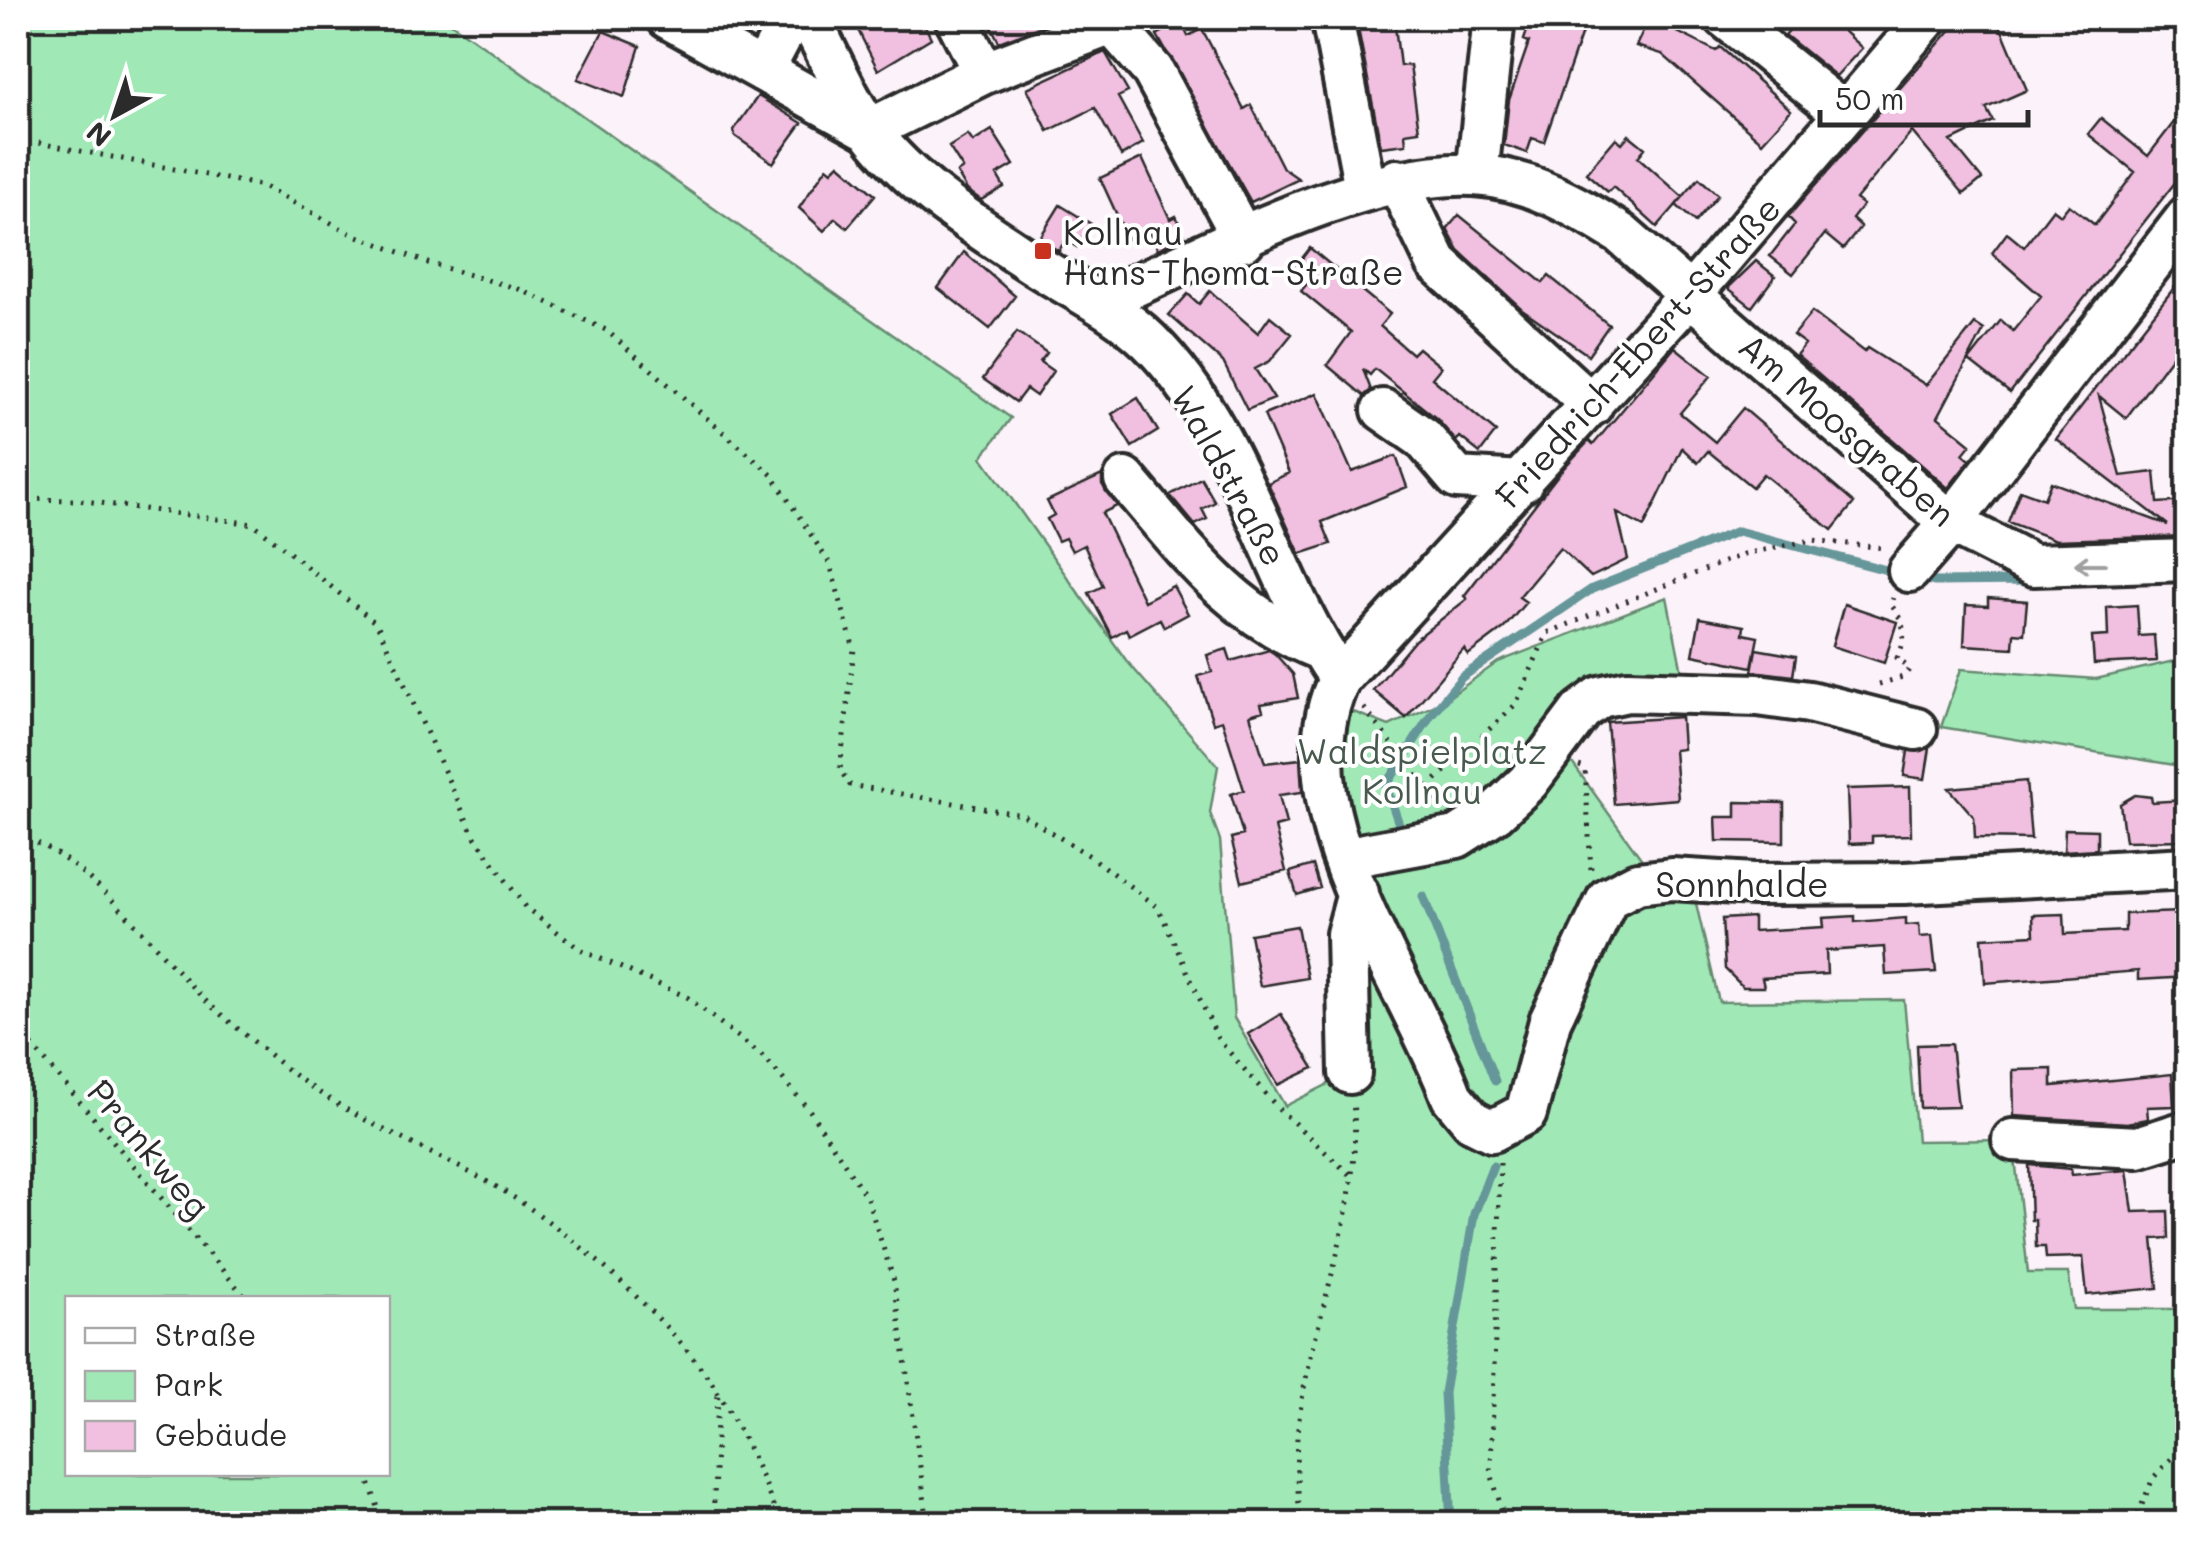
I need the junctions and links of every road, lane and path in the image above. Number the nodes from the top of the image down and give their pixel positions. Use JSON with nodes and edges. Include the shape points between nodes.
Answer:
{"nodes":[{"id":1,"x":668,"y":18,"type":"edge"},
{"id":2,"x":791,"y":18,"type":"edge"},
{"id":3,"x":809,"y":18,"type":"edge"},
{"id":4,"x":956,"y":18,"type":"edge"},
{"id":5,"x":1332,"y":18,"type":"edge"},
{"id":6,"x":1494,"y":18,"type":"edge"},
{"id":7,"x":1726,"y":18,"type":"edge"},
{"id":8,"x":1927,"y":18,"type":"edge"},
{"id":9,"x":1119,"y":21,"type":"edge"},
{"id":10,"x":763,"y":70,"type":"junction"},
{"id":11,"x":984,"y":73,"type":"junction"},
{"id":12,"x":1844,"y":113,"type":"junction"},
{"id":13,"x":869,"y":130,"type":"junction"},
{"id":14,"x":18,"y":138,"type":"edge"},
{"id":15,"x":1477,"y":175,"type":"junction"},
{"id":16,"x":1381,"y":184,"type":"junction"},
{"id":17,"x":2188,"y":216,"type":"edge"},
{"id":18,"x":1244,"y":240,"type":"junction"},
{"id":19,"x":1692,"y":293,"type":"junction"},
{"id":20,"x":1100,"y":301,"type":"junction"},
{"id":21,"x":1592,"y":405,"type":"junction"},
{"id":22,"x":1382,"y":410,"type":"dead end"},
{"id":23,"x":1126,"y":478,"type":"dead end"},
{"id":24,"x":1522,"y":482,"type":"junction"},
{"id":25,"x":18,"y":499,"type":"edge"},
{"id":26,"x":1943,"y":517,"type":"junction"},
{"id":27,"x":2188,"y":560,"type":"edge"},
{"id":28,"x":1902,"y":580,"type":"joint"},
{"id":29,"x":1897,"y":658,"type":"dead end"},
{"id":30,"x":1330,"y":664,"type":"junction"},
{"id":31,"x":1916,"y":729,"type":"dead end"},
{"id":32,"x":1586,"y":768,"type":"dead end"},
{"id":33,"x":1428,"y":787,"type":"junction"},
{"id":34,"x":1435,"y":799,"type":"dead end"},
{"id":35,"x":18,"y":835,"type":"edge"},
{"id":36,"x":2188,"y":868,"type":"edge"},
{"id":37,"x":1591,"y":874,"type":"dead end"},
{"id":38,"x":1351,"y":876,"type":"junction"},
{"id":39,"x":18,"y":1029,"type":"edge"},
{"id":40,"x":1350,"y":1073,"type":"joint"},
{"id":41,"x":1492,"y":1131,"type":"junction"},
{"id":42,"x":2188,"y":1131,"type":"edge"},
{"id":43,"x":2014,"y":1140,"type":"dead end"},
{"id":44,"x":1350,"y":1176,"type":"junction"},
{"id":45,"x":244,"y":1296,"type":"edge"},
{"id":46,"x":718,"y":1392,"type":"junction"},
{"id":47,"x":2188,"y":1441,"type":"edge"},
{"id":48,"x":367,"y":1476,"type":"edge"},
{"id":49,"x":384,"y":1524,"type":"edge"},
{"id":50,"x":712,"y":1524,"type":"edge"},
{"id":51,"x":780,"y":1524,"type":"edge"},
{"id":52,"x":928,"y":1524,"type":"edge"},
{"id":53,"x":1300,"y":1524,"type":"edge"},
{"id":54,"x":1506,"y":1524,"type":"edge"},
{"id":55,"x":2134,"y":1524,"type":"edge"}],
"edges":[{"from":1,"to":10,"type":"street"},
{"from":2,"to":10,"type":"street"},
{"from":3,"to":13,"type":"street","name":"Waldstraße"},
{"from":4,"to":11,"type":"street"},
{"from":5,"to":16,"type":"street"},
{"from":6,"to":15,"type":"street"},
{"from":7,"to":12,"type":"street"},
{"from":8,"to":12,"type":"street","name":"Friedrich-Ebert-Straße"},
{"from":9,"to":11,"type":"street"},
{"from":9,"to":18,"type":"street"},
{"from":10,"to":13,"type":"street"},
{"from":11,"to":13,"type":"street"},
{"from":12,"to":19,"type":"street","name":"Friedrich-Ebert-Straße"},
{"from":13,"to":20,"type":"street","name":"Waldstraße","via":[[908,174],[974,225]]},
{"from":14,"to":44,"type":"path","via":[[263,186],[350,233],[519,289],[606,330],[772,475],[830,564],[854,649],[840,770],[850,785],[1023,815],[1158,907],[1218,1040],[1276,1107]]},
{"from":15,"to":16,"type":"street","name":"Am Moosgraben"},
{"from":15,"to":19,"type":"street","name":"Am Moosgraben","via":[[1571,202]]},
{"from":16,"to":18,"type":"street","name":"Am Moosgraben"},
{"from":16,"to":21,"type":"street","via":[[1437,263]]},
{"from":17,"to":26,"type":"street"},
{"from":18,"to":20,"type":"street","name":"Am Moosgraben"},
{"from":19,"to":21,"type":"street","name":"Friedrich-Ebert-Straße"},
{"from":19,"to":26,"type":"street","name":"Am Moosgraben"},
{"from":20,"to":30,"type":"street","name":"Waldstraße","via":[[1150,343],[1198,406]]},
{"from":21,"to":24,"type":"street","name":"Friedrich-Ebert-Straße"},
{"from":22,"to":24,"type":"street","via":[[1423,438],[1457,478]]},
{"from":23,"to":30,"type":"street","via":[[1228,598]]},
{"from":24,"to":30,"type":"street","name":"Friedrich-Ebert-Straße"},
{"from":25,"to":52,"type":"path","via":[[78,500],[254,524],[376,624],[473,834],[525,907],[581,950],[687,997],[766,1059],[868,1198],[894,1281]]},
{"from":27,"to":26,"type":"street","name":"Am Moosgraben","one_way":true,"via":[[2034,565]]},
{"from":26,"to":28,"type":"street"},
{"from":26,"to":33,"type":"path","via":[[1886,548],[1812,540],[1744,554],[1548,632],[1516,704]]},
{"from":28,"to":29,"type":"path","via":[[1891,605],[1901,618],[1905,644]]},
{"from":30,"to":33,"type":"path"},
{"from":30,"to":38,"type":"street","via":[[1322,763]]},
{"from":31,"to":38,"type":"street","via":[[1758,695],[1627,691],[1600,697],[1581,710],[1528,782],[1496,812],[1457,837]]},
{"from":32,"to":37,"type":"path"},
{"from":33,"to":34,"type":"path"},
{"from":35,"to":46,"type":"path","via":[[41,843],[84,875],[211,1006],[322,1098],[491,1183],[560,1233],[636,1298]]},
{"from":36,"to":41,"type":"street","name":"Sonnhalde","via":[[1904,883],[1637,883],[1608,898],[1600,913],[1550,1021],[1526,1113]]},
{"from":38,"to":40,"type":"street"},
{"from":38,"to":41,"type":"street","via":[[1452,1098],[1472,1121]]},
{"from":39,"to":45,"type":"path","name":"Prankweg"},
{"from":40,"to":44,"type":"path","via":[[1356,1128]]},
{"from":41,"to":54,"type":"path","via":[[1502,1169],[1491,1473]]},
{"from":42,"to":43,"type":"street","via":[[2138,1147]]},
{"from":44,"to":53,"type":"path","via":[[1297,1438]]},
{"from":46,"to":50,"type":"path"},
{"from":46,"to":51,"type":"path"},
{"from":47,"to":55,"type":"path","via":[[2152,1478]]},
{"from":48,"to":49,"type":"path"}]}
